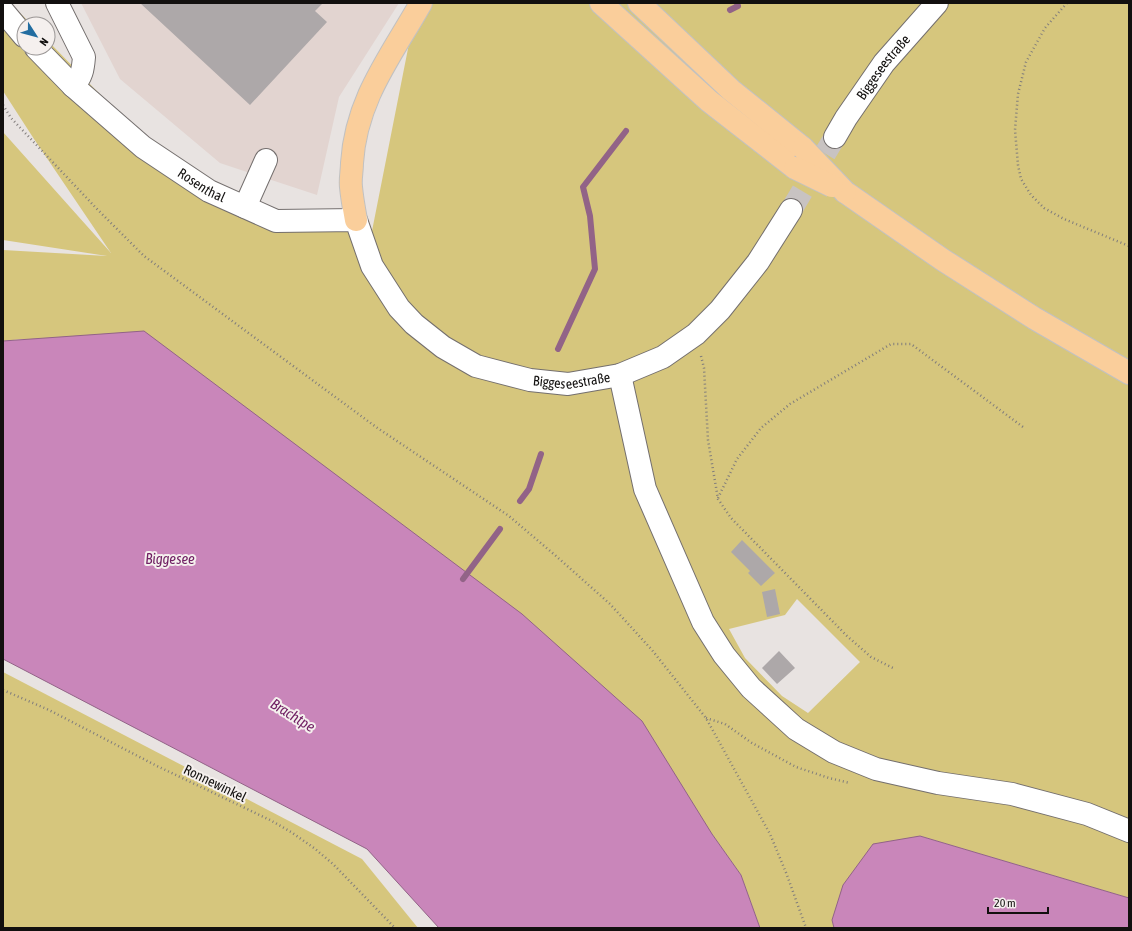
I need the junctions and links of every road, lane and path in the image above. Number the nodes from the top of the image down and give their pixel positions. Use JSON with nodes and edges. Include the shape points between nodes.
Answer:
{"nodes":[{"id":1,"x":57,"y":3,"type":"edge"},
{"id":2,"x":421,"y":3,"type":"edge"},
{"id":3,"x":431,"y":3,"type":"edge"},
{"id":4,"x":601,"y":3,"type":"edge"},
{"id":5,"x":937,"y":3,"type":"edge"},
{"id":6,"x":1067,"y":3,"type":"edge"},
{"id":7,"x":641,"y":4,"type":"edge"},
{"id":8,"x":3,"y":11,"type":"edge"},
{"id":9,"x":16,"y":26,"type":"edge"},
{"id":10,"x":408,"y":26,"type":"junction"},
{"id":11,"x":44,"y":56,"type":"edge"},
{"id":12,"x":73,"y":86,"type":"junction"},
{"id":13,"x":3,"y":105,"type":"edge"},
{"id":14,"x":835,"y":136,"type":"tunnel mouth"},
{"id":15,"x":266,"y":160,"type":"dead end"},
{"id":16,"x":845,"y":192,"type":"junction"},
{"id":17,"x":245,"y":207,"type":"junction"},
{"id":18,"x":791,"y":210,"type":"tunnel mouth"},
{"id":19,"x":356,"y":220,"type":"junction"},
{"id":20,"x":1129,"y":246,"type":"edge"},
{"id":21,"x":696,"y":334,"type":"junction"},
{"id":22,"x":1129,"y":373,"type":"edge"},
{"id":23,"x":620,"y":375,"type":"junction"},
{"id":24,"x":1023,"y":427,"type":"dead end"},
{"id":25,"x":718,"y":499,"type":"junction"},
{"id":26,"x":894,"y":668,"type":"dead end"},
{"id":27,"x":3,"y":690,"type":"edge"},
{"id":28,"x":706,"y":718,"type":"junction"},
{"id":29,"x":876,"y":769,"type":"junction"},
{"id":30,"x":1129,"y":831,"type":"edge"},
{"id":31,"x":395,"y":928,"type":"edge"},
{"id":32,"x":806,"y":928,"type":"edge"}],
"edges":[{"from":1,"to":12,"type":"street","via":[[84,57],[79,80]]},
{"from":2,"to":10,"type":"main road"},
{"from":3,"to":10,"type":"main road"},
{"from":4,"to":16,"type":"main road","bridge":true,"via":[[709,101],[795,168]]},
{"from":5,"to":14,"type":"street","name":"Biggeseestraße","via":[[884,63]]},
{"from":6,"to":20,"type":"path","via":[[1045,28],[1026,62],[1018,94],[1015,130],[1021,179],[1031,195],[1044,208]]},
{"from":7,"to":16,"type":"main road","bridge":true,"via":[[732,90],[803,148]]},
{"from":8,"to":9,"type":"street"},
{"from":10,"to":19,"type":"main road","via":[[382,67],[364,104],[356,128],[351,186]]},
{"from":11,"to":12,"type":"street","name":"Rosenthal"},
{"from":12,"to":17,"type":"street","name":"Rosenthal","via":[[143,147],[209,191]]},
{"from":13,"to":28,"type":"path","via":[[22,129],[144,256],[376,427],[509,516],[556,556],[615,610],[652,650]]},
{"from":15,"to":17,"type":"street"},
{"from":16,"to":22,"type":"main road","via":[[943,260],[1034,318]]},
{"from":17,"to":19,"type":"street","name":"Rosenthal","via":[[276,221]]},
{"from":18,"to":21,"type":"street","name":"Biggeseestraße","via":[[758,262],[720,310]]},
{"from":19,"to":23,"type":"street","name":"Biggeseestraße","via":[[372,266],[399,308],[414,324],[443,347],[476,366],[530,380],[568,384]]},
{"from":21,"to":23,"type":"street","name":"Biggeseestraße","via":[[663,358]]},
{"from":21,"to":25,"type":"path","via":[[704,368],[708,440]]},
{"from":23,"to":29,"type":"street","via":[[645,490],[703,622],[724,655],[751,688],[796,729],[834,752]]},
{"from":24,"to":25,"type":"path","via":[[911,344],[891,344],[790,404],[761,428],[737,459]]},
{"from":25,"to":26,"type":"path","via":[[731,518],[847,636],[872,657]]},
{"from":27,"to":31,"type":"path","name":"Ronnewinkel","via":[[49,710],[292,832],[333,864]]},
{"from":28,"to":29,"type":"path","via":[[725,724],[796,767],[829,778],[856,784],[868,780]]},
{"from":28,"to":32,"type":"path","via":[[770,834]]},
{"from":29,"to":30,"type":"street","via":[[938,783],[1012,794],[1087,814]]}]}
